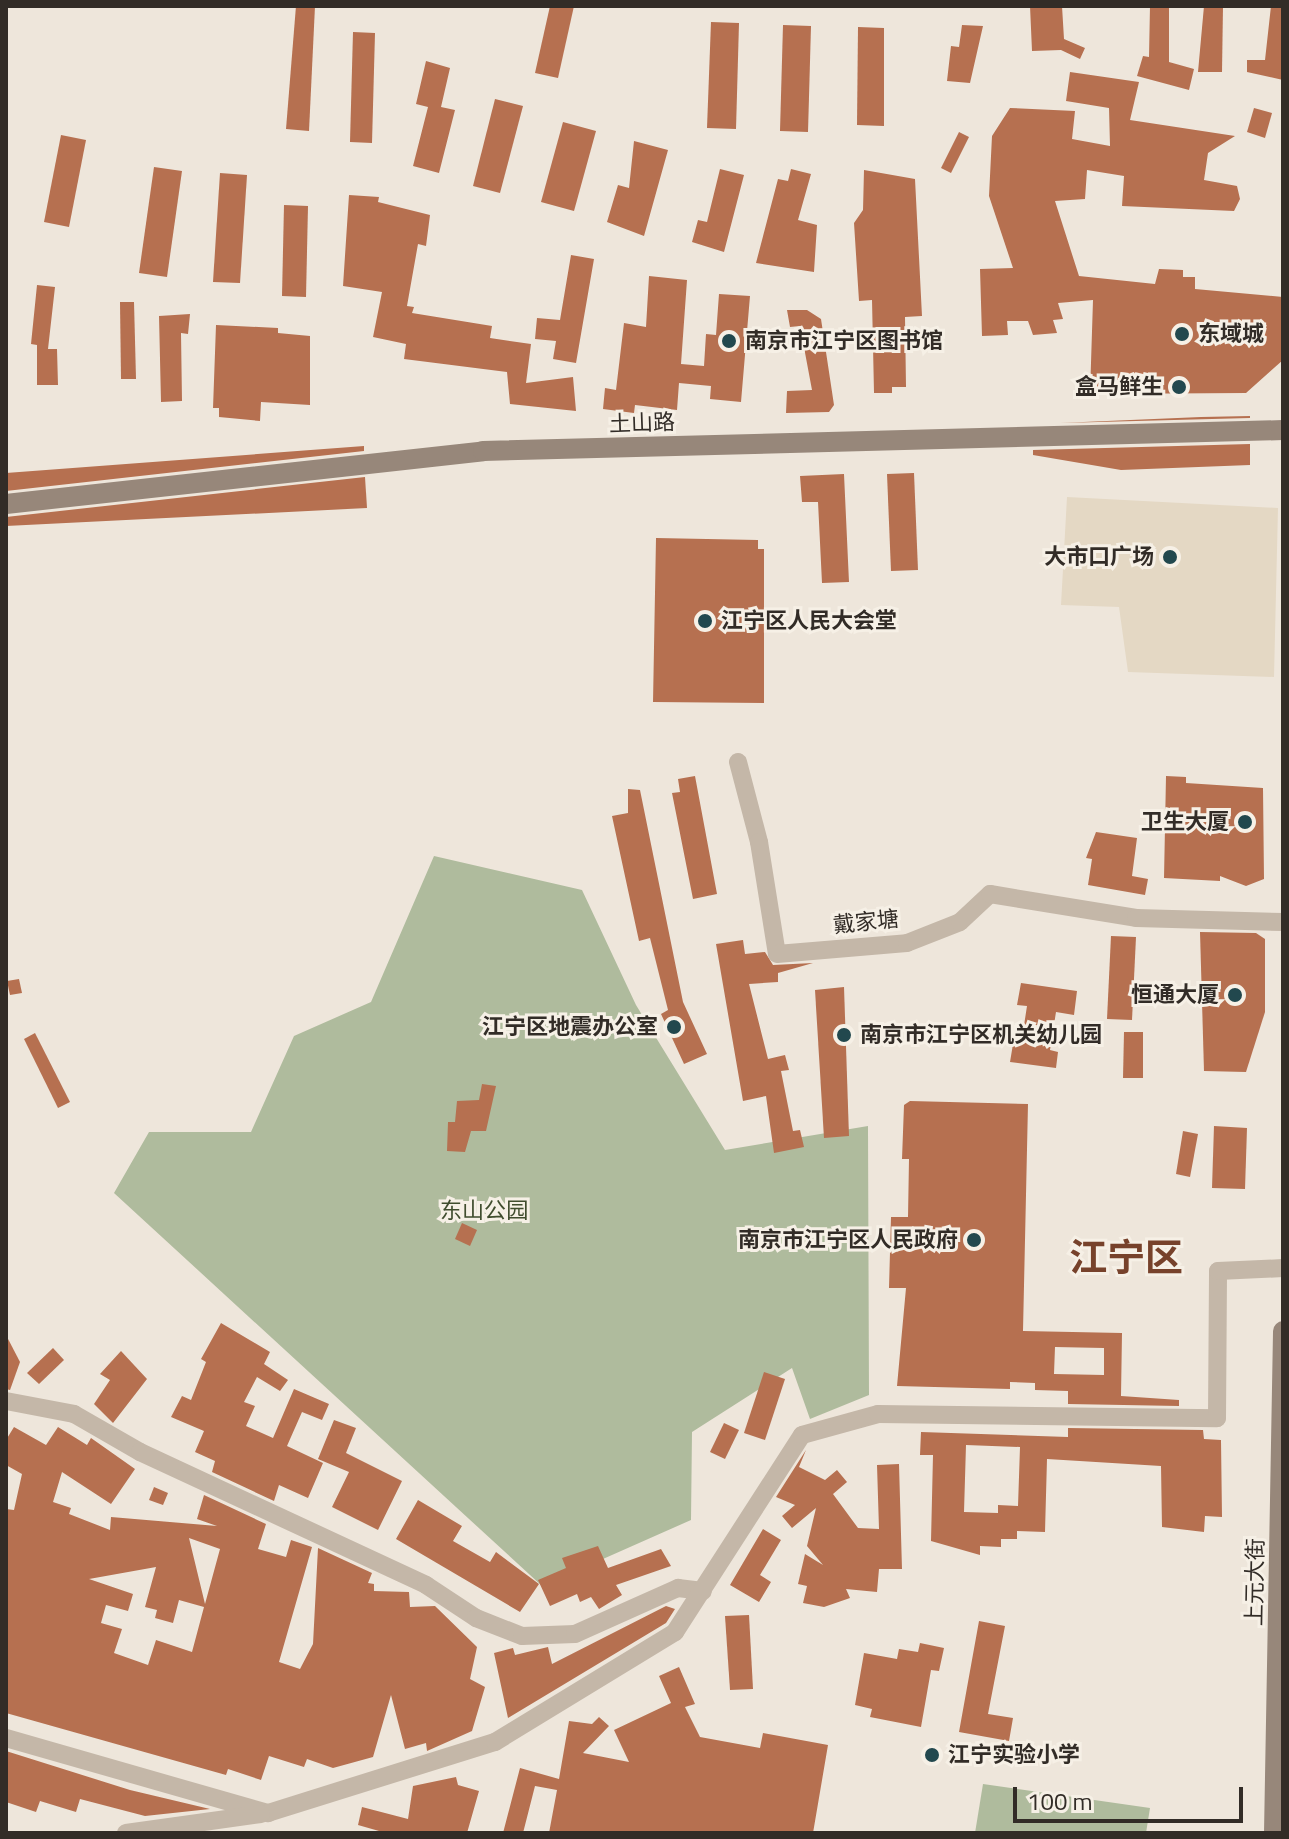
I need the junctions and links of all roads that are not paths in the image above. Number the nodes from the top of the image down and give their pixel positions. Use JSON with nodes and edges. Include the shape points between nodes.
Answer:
{"nodes":[{"id":1,"x":1283,"y":430,"type":"edge"},
{"id":2,"x":6,"y":504,"type":"edge"},
{"id":3,"x":738,"y":762,"type":"dead end"},
{"id":4,"x":1283,"y":922,"type":"edge"},
{"id":5,"x":1283,"y":1268,"type":"edge"},
{"id":6,"x":1283,"y":1331,"type":"edge"},
{"id":7,"x":6,"y":1401,"type":"edge"},
{"id":8,"x":1281,"y":1559,"type":"edge"},
{"id":9,"x":703,"y":1591,"type":"junction"},
{"id":10,"x":6,"y":1738,"type":"edge"},
{"id":11,"x":268,"y":1813,"type":"junction"},
{"id":12,"x":187,"y":1830,"type":"edge"},
{"id":13,"x":126,"y":1833,"type":"edge"},
{"id":14,"x":1274,"y":1833,"type":"edge"}],
"edges":[{"from":1,"to":2,"type":"street","name":"土山路","via":[[483,451]]},
{"from":3,"to":4,"type":"street","name":"戴家塘","via":[[759,842],[777,954],[907,943],[960,922],[990,894],[1136,918]]},
{"from":5,"to":9,"type":"street","via":[[1218,1271],[1217,1418],[878,1414],[802,1435]]},
{"from":6,"to":8,"type":"street","name":"上元大街"},
{"from":7,"to":9,"type":"street","via":[[74,1414],[140,1452],[426,1585],[476,1618],[522,1636],[575,1634],[678,1588]]},
{"from":8,"to":14,"type":"street","name":"上元大街"},
{"from":9,"to":11,"type":"street","via":[[675,1632],[495,1742]]},
{"from":10,"to":11,"type":"street"},
{"from":11,"to":12,"type":"street"},
{"from":12,"to":13,"type":"street"}]}
